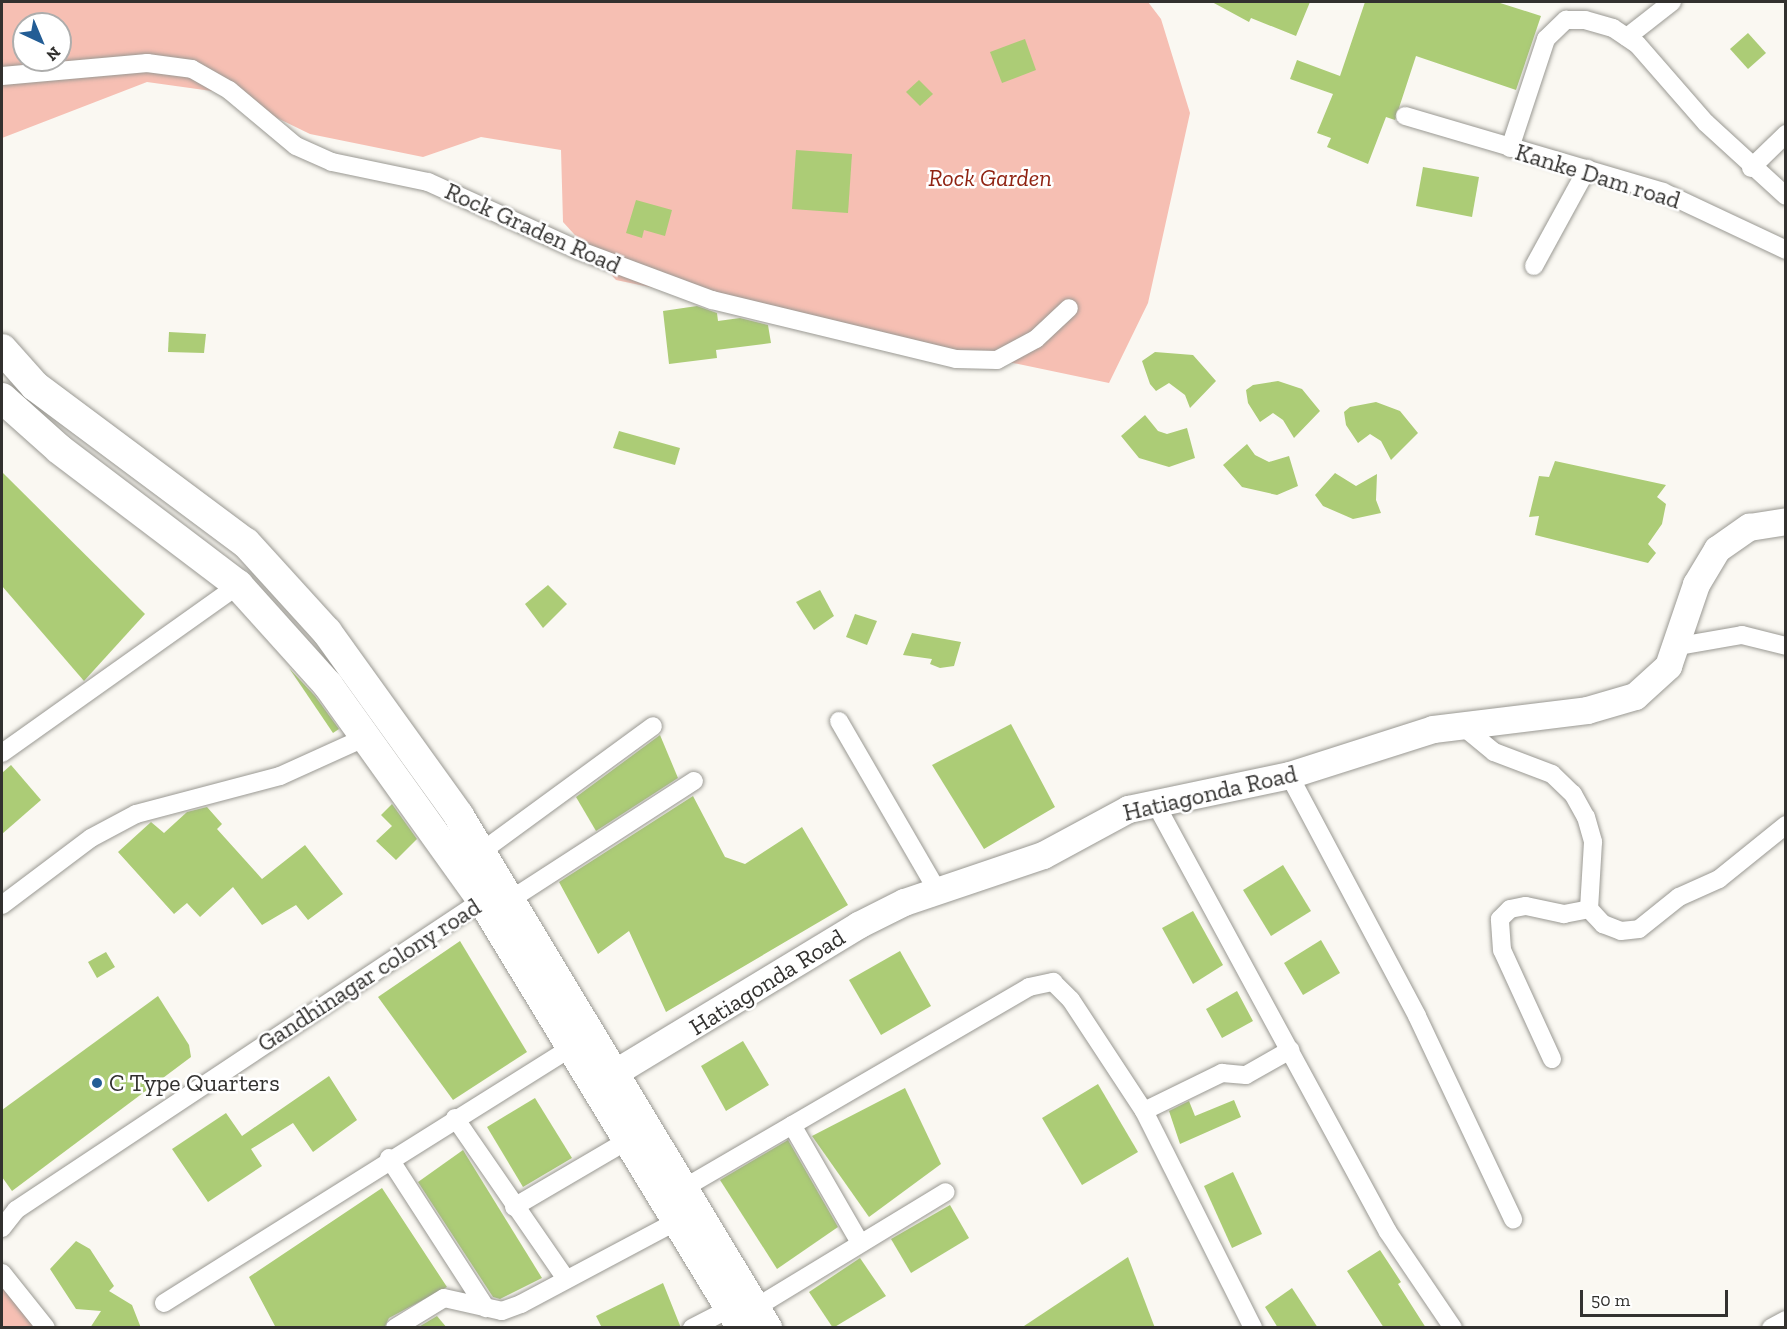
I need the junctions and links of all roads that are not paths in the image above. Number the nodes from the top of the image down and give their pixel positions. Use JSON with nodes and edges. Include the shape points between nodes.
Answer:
{"nodes":[{"id":1,"x":1672,"y":2,"type":"edge"},
{"id":2,"x":1627,"y":37,"type":"junction"},
{"id":3,"x":2,"y":76,"type":"edge"},
{"id":4,"x":1405,"y":116,"type":"dead end"},
{"id":5,"x":1785,"y":134,"type":"edge"},
{"id":6,"x":1510,"y":148,"type":"junction"},
{"id":7,"x":1751,"y":168,"type":"junction"},
{"id":8,"x":1587,"y":169,"type":"junction"},
{"id":9,"x":1785,"y":196,"type":"edge"},
{"id":10,"x":1785,"y":250,"type":"edge"},
{"id":11,"x":1534,"y":266,"type":"dead end"},
{"id":12,"x":1069,"y":308,"type":"dead end"},
{"id":13,"x":2,"y":349,"type":"edge"},
{"id":14,"x":2,"y":398,"type":"edge"},
{"id":15,"x":1785,"y":521,"type":"edge"},
{"id":16,"x":238,"y":585,"type":"junction"},
{"id":17,"x":1679,"y":646,"type":"junction"},
{"id":18,"x":1785,"y":646,"type":"edge"},
{"id":19,"x":839,"y":721,"type":"dead end"},
{"id":20,"x":1460,"y":724,"type":"junction"},
{"id":21,"x":653,"y":726,"type":"dead end"},
{"id":22,"x":368,"y":736,"type":"junction"},
{"id":23,"x":2,"y":753,"type":"edge"},
{"id":24,"x":1289,"y":775,"type":"junction"},
{"id":25,"x":694,"y":782,"type":"dead end"},
{"id":26,"x":1154,"y":801,"type":"junction"},
{"id":27,"x":1785,"y":825,"type":"edge"},
{"id":28,"x":481,"y":852,"type":"junction"},
{"id":29,"x":938,"y":890,"type":"junction"},
{"id":30,"x":498,"y":895,"type":"junction"},
{"id":31,"x":2,"y":905,"type":"edge"},
{"id":32,"x":1589,"y":909,"type":"junction"},
{"id":33,"x":572,"y":1047,"type":"junction"},
{"id":34,"x":1290,"y":1050,"type":"junction"},
{"id":35,"x":1552,"y":1059,"type":"dead end"},
{"id":36,"x":604,"y":1079,"type":"junction"},
{"id":37,"x":1144,"y":1111,"type":"junction"},
{"id":38,"x":455,"y":1118,"type":"junction"},
{"id":39,"x":792,"y":1125,"type":"junction"},
{"id":40,"x":628,"y":1140,"type":"junction"},
{"id":41,"x":389,"y":1158,"type":"junction"},
{"id":42,"x":684,"y":1188,"type":"junction"},
{"id":43,"x":946,"y":1192,"type":"dead end"},
{"id":44,"x":514,"y":1207,"type":"junction"},
{"id":45,"x":1513,"y":1219,"type":"dead end"},
{"id":46,"x":677,"y":1221,"type":"junction"},
{"id":47,"x":2,"y":1228,"type":"edge"},
{"id":48,"x":860,"y":1243,"type":"junction"},
{"id":49,"x":2,"y":1273,"type":"edge"},
{"id":50,"x":566,"y":1279,"type":"junction"},
{"id":51,"x":164,"y":1303,"type":"dead end"},
{"id":52,"x":487,"y":1310,"type":"junction"},
{"id":53,"x":748,"y":1318,"type":"edge"},
{"id":54,"x":1785,"y":1320,"type":"edge"},
{"id":55,"x":46,"y":1328,"type":"edge"},
{"id":56,"x":395,"y":1328,"type":"edge"},
{"id":57,"x":692,"y":1328,"type":"edge"},
{"id":58,"x":1252,"y":1328,"type":"edge"},
{"id":59,"x":1453,"y":1328,"type":"edge"},
{"id":60,"x":1771,"y":1328,"type":"edge"}],
"edges":[{"from":1,"to":2,"type":"street"},
{"from":2,"to":6,"type":"street","via":[[1584,20],[1566,20],[1554,27]]},
{"from":2,"to":7,"type":"street"},
{"from":3,"to":12,"type":"street","name":"Rock Graden Road","via":[[147,63],[192,69],[229,90],[296,146],[332,162],[428,182],[578,250],[712,300],[956,359],[997,360],[1036,339]]},
{"from":4,"to":6,"type":"street","name":"Kanke Dam road"},
{"from":5,"to":7,"type":"street"},
{"from":6,"to":8,"type":"street","name":"Kanke Dam road"},
{"from":7,"to":9,"type":"street"},
{"from":8,"to":10,"type":"street","name":"Kanke Dam road","via":[[1663,192]]},
{"from":8,"to":11,"type":"street"},
{"from":13,"to":28,"type":"main road","via":[[35,386],[193,501],[246,543],[287,585],[392,717]]},
{"from":14,"to":16,"type":"main road","via":[[59,449]]},
{"from":15,"to":17,"type":"street","name":"Hatiagonda Road","via":[[1749,527],[1717,549],[1696,584]]},
{"from":16,"to":22,"type":"main road"},
{"from":16,"to":23,"type":"street"},
{"from":17,"to":18,"type":"street","via":[[1742,635]]},
{"from":17,"to":20,"type":"street","name":"Hatiagonda Road","via":[[1653,683],[1613,705]]},
{"from":19,"to":29,"type":"street"},
{"from":20,"to":24,"type":"street","name":"Hatiagonda Road"},
{"from":20,"to":32,"type":"street","via":[[1486,747],[1552,774],[1573,794],[1586,817],[1593,842]]},
{"from":21,"to":28,"type":"street"},
{"from":22,"to":30,"type":"main road"},
{"from":22,"to":31,"type":"street","via":[[280,776],[136,814],[91,838]]},
{"from":24,"to":26,"type":"street","name":"Hatiagonda Road"},
{"from":24,"to":45,"type":"street","via":[[1417,1016]]},
{"from":25,"to":30,"type":"street","name":"Gandhinagar colony road"},
{"from":26,"to":29,"type":"street","name":"Hatiagonda Road","via":[[1101,821],[1043,855]]},
{"from":26,"to":34,"type":"street"},
{"from":27,"to":32,"type":"street","via":[[1719,879],[1679,897],[1639,928],[1621,931],[1603,924]]},
{"from":28,"to":30,"type":"main road"},
{"from":29,"to":36,"type":"street","name":"Hatiagonda Road","via":[[858,925]]},
{"from":30,"to":33,"type":"main road"},
{"from":30,"to":36,"type":"main road"},
{"from":30,"to":47,"type":"street","name":"Gandhinagar colony road","via":[[16,1210]]},
{"from":32,"to":35,"type":"street","via":[[1564,914],[1526,906],[1510,909],[1500,919],[1502,950]]},
{"from":33,"to":36,"type":"main road"},
{"from":33,"to":38,"type":"street"},
{"from":34,"to":37,"type":"street","via":[[1246,1075],[1222,1073]]},
{"from":34,"to":59,"type":"street","via":[[1388,1232]]},
{"from":36,"to":40,"type":"main road"},
{"from":36,"to":42,"type":"main road"},
{"from":37,"to":39,"type":"street","via":[[1063,988],[1041,982]]},
{"from":37,"to":58,"type":"street"},
{"from":38,"to":41,"type":"street"},
{"from":38,"to":44,"type":"street"},
{"from":39,"to":42,"type":"street"},
{"from":39,"to":48,"type":"street"},
{"from":40,"to":44,"type":"street"},
{"from":40,"to":46,"type":"main road"},
{"from":41,"to":51,"type":"street"},
{"from":41,"to":52,"type":"street"},
{"from":42,"to":53,"type":"main road"},
{"from":43,"to":48,"type":"street"},
{"from":44,"to":50,"type":"street"},
{"from":46,"to":50,"type":"street"},
{"from":46,"to":53,"type":"main road"},
{"from":48,"to":53,"type":"street"},
{"from":49,"to":55,"type":"street"},
{"from":50,"to":52,"type":"street","via":[[521,1304],[502,1311]]},
{"from":52,"to":56,"type":"street","via":[[458,1298],[444,1298]]},
{"from":53,"to":57,"type":"street"},
{"from":54,"to":60,"type":"street"}]}
